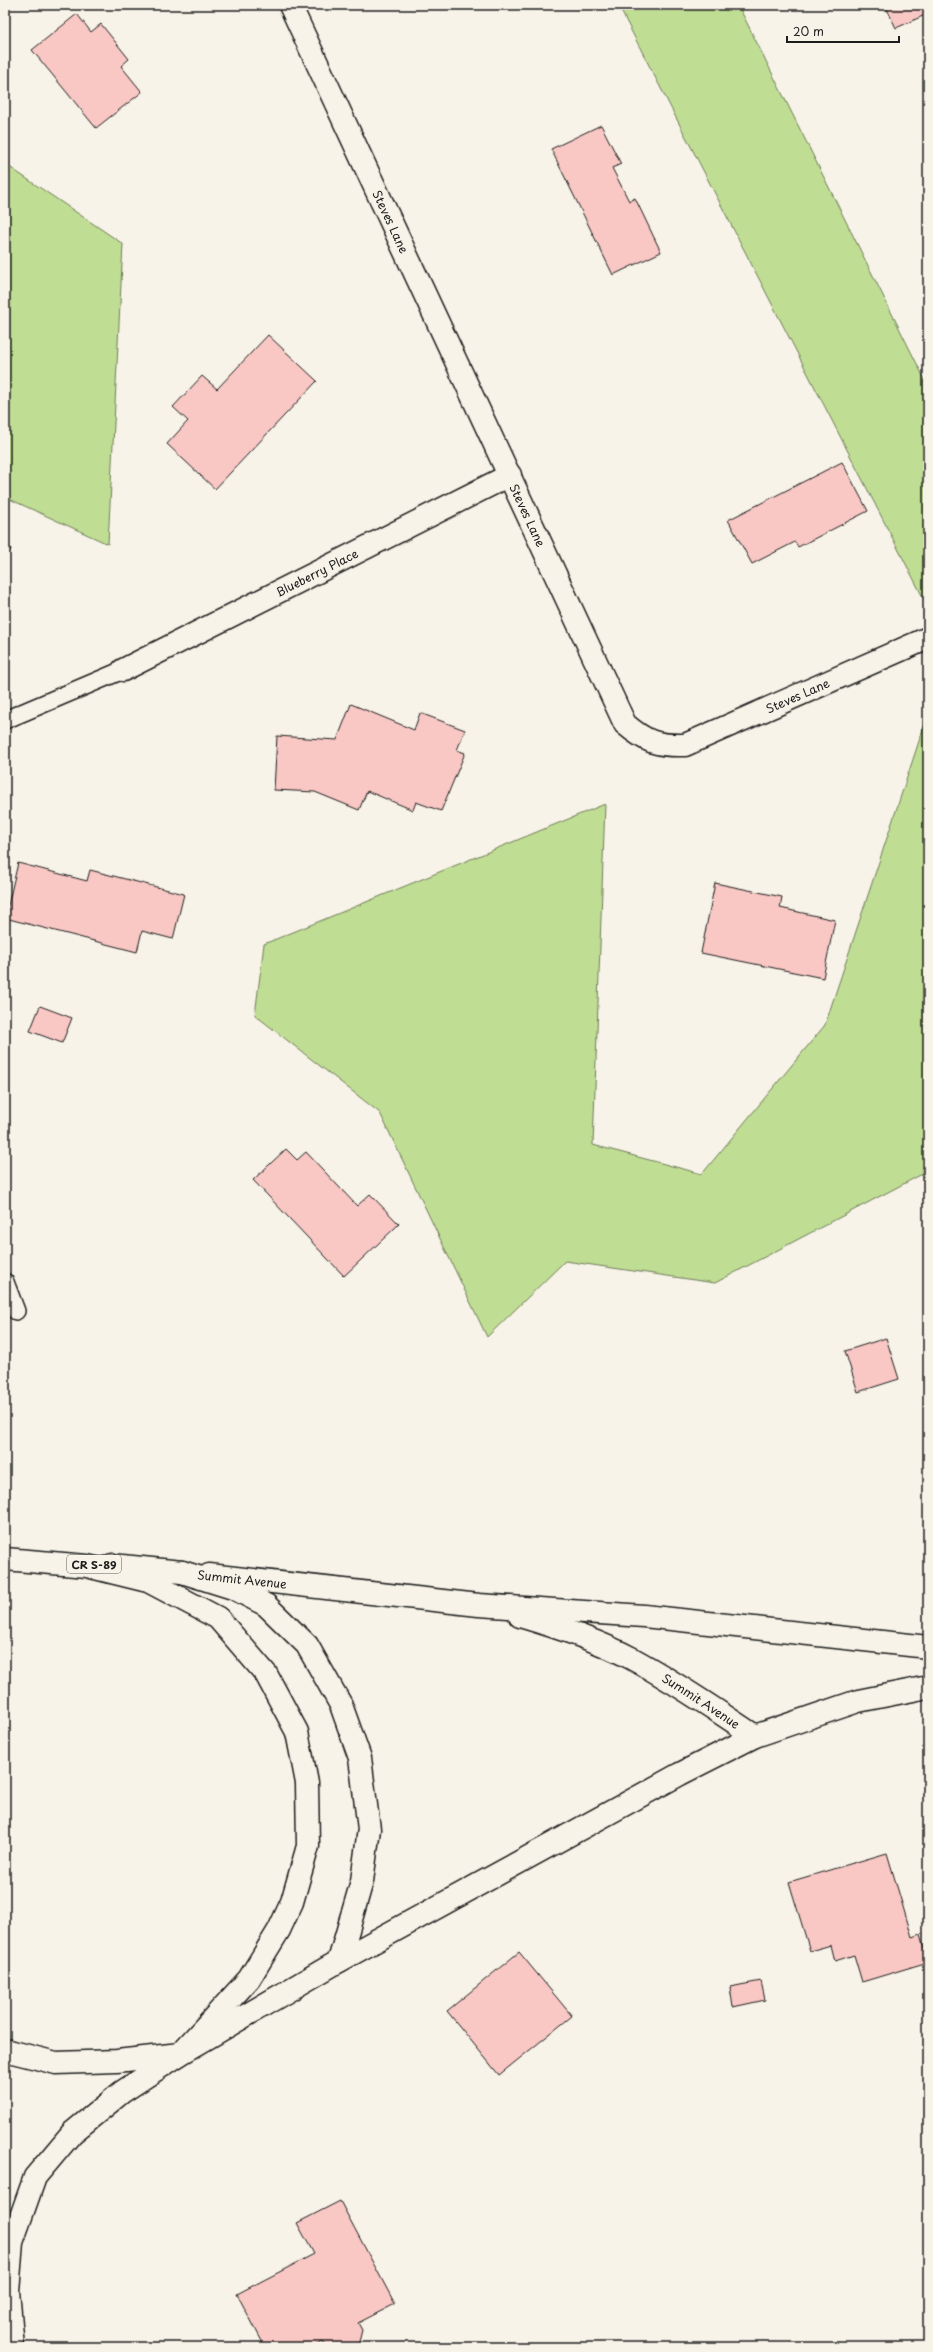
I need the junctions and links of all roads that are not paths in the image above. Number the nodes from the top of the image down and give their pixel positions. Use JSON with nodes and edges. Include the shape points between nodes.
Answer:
{"nodes":[{"id":1,"x":290,"y":5,"type":"edge"},
{"id":2,"x":510,"y":475,"type":"junction"},
{"id":3,"x":928,"y":638,"type":"edge"},
{"id":4,"x":123,"y":670,"type":"joint"},
{"id":5,"x":5,"y":720,"type":"edge"},
{"id":6,"x":5,"y":1282,"type":"edge"},
{"id":7,"x":16,"y":1311,"type":"dead end"},
{"id":8,"x":5,"y":1559,"type":"edge"},
{"id":9,"x":182,"y":1572,"type":"junction"},
{"id":10,"x":478,"y":1605,"type":"junction"},
{"id":11,"x":928,"y":1647,"type":"edge"},
{"id":12,"x":928,"y":1687,"type":"edge"},
{"id":13,"x":755,"y":1736,"type":"junction"},
{"id":14,"x":339,"y":1961,"type":"junction"},
{"id":15,"x":5,"y":2050,"type":"edge"},
{"id":16,"x":180,"y":2054,"type":"junction"},
{"id":17,"x":13,"y":2347,"type":"edge"}],
"edges":[{"from":1,"to":2,"type":"main road","name":"Steves Lane"},
{"from":2,"to":3,"type":"main road","name":"Steves Lane","via":[[625,724],[642,738],[663,745],[685,745]]},
{"from":2,"to":4,"type":"main road","name":"Blueberry Place"},
{"from":4,"to":5,"type":"lane"},
{"from":6,"to":7,"type":"lane"},
{"from":8,"to":9,"type":"main road","name":"Summit Avenue","number":"CR S-89","via":[[104,1564]]},
{"from":8,"to":16,"type":"main road","via":[[87,1566],[148,1581],[218,1618],[266,1674],[297,1732],[307,1783],[308,1846],[292,1902],[279,1930],[249,1979]]},
{"from":9,"to":10,"type":"main road","name":"Summit Avenue","number":"CR S-89"},
{"from":9,"to":14,"type":"main road","via":[[233,1588],[266,1605],[307,1645],[341,1705],[360,1758],[369,1829],[362,1881]]},
{"from":10,"to":11,"type":"main road","name":"Summit Avenue","number":"CR S-89","via":[[644,1616]]},
{"from":10,"to":13,"type":"main road","name":"Summit Avenue","number":"CR S-89","via":[[555,1626],[630,1657],[694,1695]]},
{"from":12,"to":13,"type":"main road","via":[[858,1701]]},
{"from":13,"to":14,"type":"main road","via":[[680,1774]]},
{"from":14,"to":16,"type":"main road"},
{"from":15,"to":16,"type":"main road","via":[[56,2063]]},
{"from":16,"to":17,"type":"main road","via":[[122,2092],[72,2133],[35,2177],[12,2242],[8,2291]]}]}
